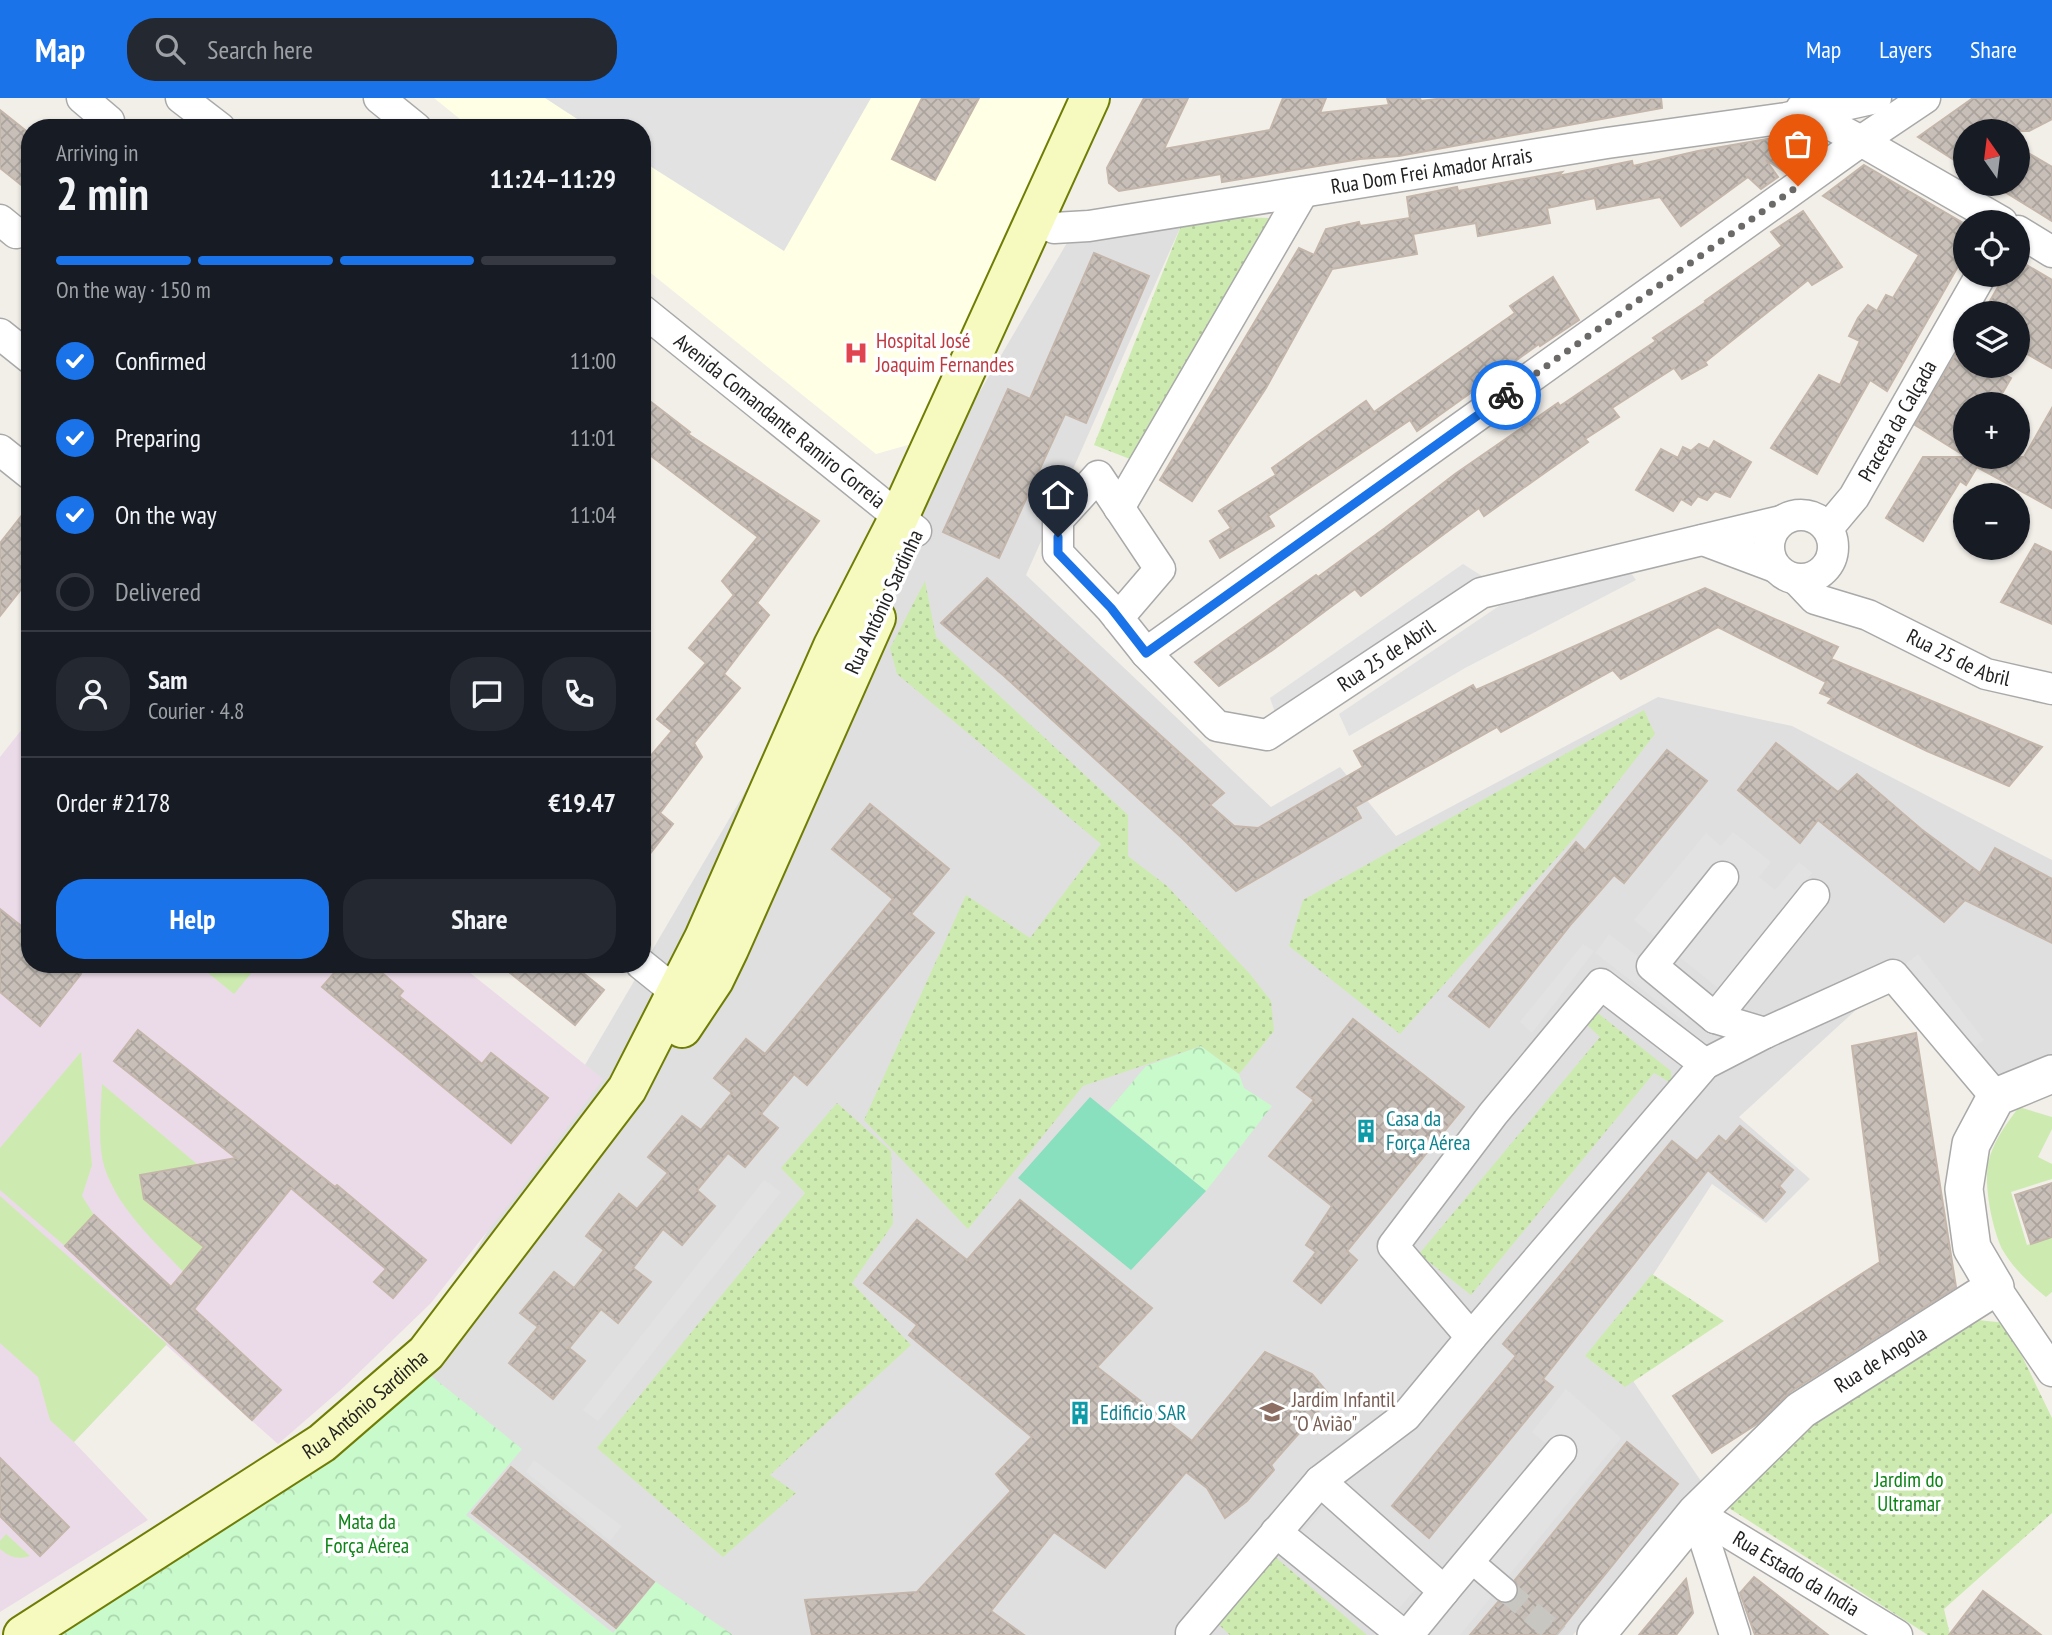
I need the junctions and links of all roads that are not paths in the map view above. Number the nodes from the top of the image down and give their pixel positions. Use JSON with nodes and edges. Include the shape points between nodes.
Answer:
{"nodes":[{"id":1,"x":82,"y":98,"type":"edge"},
{"id":2,"x":181,"y":98,"type":"edge"},
{"id":3,"x":379,"y":98,"type":"edge"},
{"id":4,"x":1090,"y":98,"type":"edge"},
{"id":5,"x":1113,"y":98,"type":"edge"},
{"id":6,"x":1782,"y":98,"type":"edge"},
{"id":7,"x":1877,"y":98,"type":"edge"},
{"id":8,"x":1925,"y":98,"type":"edge"},
{"id":9,"x":1808,"y":113,"type":"junction"},
{"id":10,"x":107,"y":119,"type":"edge"},
{"id":11,"x":208,"y":119,"type":"edge"},
{"id":12,"x":405,"y":119,"type":"edge"},
{"id":13,"x":1861,"y":141,"type":"junction"},
{"id":14,"x":1303,"y":192,"type":"junction"},
{"id":15,"x":1981,"y":210,"type":"edge"},
{"id":16,"x":1054,"y":228,"type":"junction"},
{"id":17,"x":2030,"y":238,"type":"edge"},
{"id":18,"x":2052,"y":252,"type":"edge"},
{"id":19,"x":1974,"y":287,"type":"edge"},
{"id":20,"x":651,"y":317,"type":"edge"},
{"id":21,"x":0,"y":334,"type":"edge"},
{"id":22,"x":21,"y":351,"type":"edge"},
{"id":23,"x":1119,"y":508,"type":"junction"},
{"id":24,"x":1781,"y":521,"type":"junction"},
{"id":25,"x":908,"y":524,"type":"junction"},
{"id":26,"x":1703,"y":540,"type":"junction"},
{"id":27,"x":1831,"y":540,"type":"junction"},
{"id":28,"x":1786,"y":573,"type":"junction"},
{"id":29,"x":1868,"y":615,"type":"junction"},
{"id":30,"x":1118,"y":618,"type":"junction"},
{"id":31,"x":1146,"y":653,"type":"junction"},
{"id":32,"x":2052,"y":689,"type":"edge"},
{"id":33,"x":1723,"y":877,"type":"dead end"},
{"id":34,"x":1814,"y":895,"type":"dead end"},
{"id":35,"x":651,"y":972,"type":"edge"},
{"id":36,"x":714,"y":980,"type":"junction"},
{"id":37,"x":677,"y":993,"type":"junction"},
{"id":38,"x":1715,"y":1018,"type":"junction"},
{"id":39,"x":1765,"y":1033,"type":"junction"},
{"id":40,"x":1705,"y":1064,"type":"junction"},
{"id":41,"x":2052,"y":1074,"type":"edge"},
{"id":42,"x":627,"y":1089,"type":"junction"},
{"id":43,"x":1996,"y":1097,"type":"junction"},
{"id":44,"x":1995,"y":1287,"type":"junction"},
{"id":45,"x":1471,"y":1337,"type":"junction"},
{"id":46,"x":2052,"y":1371,"type":"edge"},
{"id":47,"x":1561,"y":1451,"type":"dead end"},
{"id":48,"x":1320,"y":1481,"type":"junction"},
{"id":49,"x":1696,"y":1513,"type":"junction"},
{"id":50,"x":1276,"y":1532,"type":"junction"},
{"id":51,"x":1471,"y":1560,"type":"junction"},
{"id":52,"x":1505,"y":1590,"type":"tunnel mouth"},
{"id":53,"x":1444,"y":1591,"type":"junction"},
{"id":54,"x":23,"y":1635,"type":"edge"},
{"id":55,"x":1193,"y":1635,"type":"edge"},
{"id":56,"x":1403,"y":1635,"type":"edge"},
{"id":57,"x":1408,"y":1635,"type":"edge"},
{"id":58,"x":1596,"y":1635,"type":"edge"},
{"id":59,"x":1735,"y":1635,"type":"edge"},
{"id":60,"x":1897,"y":1635,"type":"edge"}],
"edges":[{"from":1,"to":10,"type":"street"},
{"from":2,"to":11,"type":"street"},
{"from":3,"to":12,"type":"street"},
{"from":4,"to":25,"type":"main road","name":"Rua António Sardinha"},
{"from":5,"to":16,"type":"main road","name":"Rua António Sardinha"},
{"from":6,"to":9,"type":"street"},
{"from":7,"to":9,"type":"street","name":"Rua Dom Frei Amador Arrais"},
{"from":8,"to":13,"type":"street"},
{"from":9,"to":13,"type":"street"},
{"from":9,"to":14,"type":"street","name":"Rua Dom Frei Amador Arrais"},
{"from":13,"to":15,"type":"street"},
{"from":13,"to":31,"type":"street"},
{"from":14,"to":16,"type":"street","name":"Rua Dom Frei Amador Arrais"},
{"from":14,"to":23,"type":"street"},
{"from":16,"to":25,"type":"main road","name":"Rua António Sardinha"},
{"from":17,"to":18,"type":"street"},
{"from":19,"to":27,"type":"street","name":"Praceta da Calçada"},
{"from":20,"to":25,"type":"street","name":"Avenida Comandante Ramiro Correia"},
{"from":21,"to":22,"type":"street"},
{"from":23,"to":30,"type":"street","name":"Rua 25 de Abril","via":[[1160,569]]},
{"from":23,"to":30,"type":"street","name":"Rua 25 de Abril","via":[[1098,476],[1058,520],[1058,553]]},
{"from":24,"to":26,"type":"street","name":"Rua 25 de Abril"},
{"from":24,"to":27,"type":"street","via":[[1793,515],[1818,519]]},
{"from":24,"to":28,"type":"street","via":[[1773,530],[1769,555]]},
{"from":25,"to":36,"type":"main road","name":"Rua António Sardinha"},
{"from":25,"to":37,"type":"main road","name":"Rua António Sardinha","via":[[833,646]]},
{"from":26,"to":28,"type":"street","name":"Rua 25 de Abril"},
{"from":26,"to":31,"type":"street","name":"Rua 25 de Abril","via":[[1481,593],[1267,734],[1217,726]]},
{"from":27,"to":28,"type":"street","name":"Praceta da Calçada","via":[[1829,564],[1821,573],[1809,579]]},
{"from":27,"to":29,"type":"street","name":"Rua 25 de Abril","via":[[1844,587]]},
{"from":28,"to":29,"type":"street","name":"Rua 25 de Abril","via":[[1815,599]]},
{"from":29,"to":32,"type":"street","name":"Rua 25 de Abril","via":[[1986,674]]},
{"from":30,"to":31,"type":"street","name":"Rua 25 de Abril"},
{"from":33,"to":38,"type":"street","via":[[1653,966]]},
{"from":34,"to":38,"type":"street"},
{"from":35,"to":37,"type":"street"},
{"from":36,"to":37,"type":"street"},
{"from":36,"to":42,"type":"main road","name":"Rua António Sardinha","via":[[663,1057]]},
{"from":37,"to":42,"type":"main road","name":"Rua António Sardinha"},
{"from":38,"to":39,"type":"street"},
{"from":39,"to":40,"type":"street"},
{"from":39,"to":43,"type":"street","via":[[1893,975]]},
{"from":40,"to":45,"type":"street"},
{"from":40,"to":45,"type":"street","via":[[1601,984],[1493,1114],[1393,1246]]},
{"from":41,"to":43,"type":"street"},
{"from":42,"to":54,"type":"main road","name":"Rua António Sardinha","via":[[426,1353],[322,1443]]},
{"from":43,"to":44,"type":"street","via":[[1971,1144],[1964,1189],[1972,1248]]},
{"from":44,"to":46,"type":"street"},
{"from":44,"to":49,"type":"street","name":"Rua de Angola","via":[[1801,1410]]},
{"from":45,"to":48,"type":"street","via":[[1406,1416]]},
{"from":47,"to":51,"type":"street"},
{"from":48,"to":50,"type":"street"},
{"from":48,"to":53,"type":"street"},
{"from":49,"to":58,"type":"street","name":"Rua de Angola"},
{"from":49,"to":59,"type":"street"},
{"from":49,"to":60,"type":"street","name":"Rua Estado da India"},
{"from":50,"to":55,"type":"street"},
{"from":50,"to":56,"type":"street"},
{"from":51,"to":52,"type":"street"},
{"from":51,"to":53,"type":"street"},
{"from":53,"to":57,"type":"street"}]}
